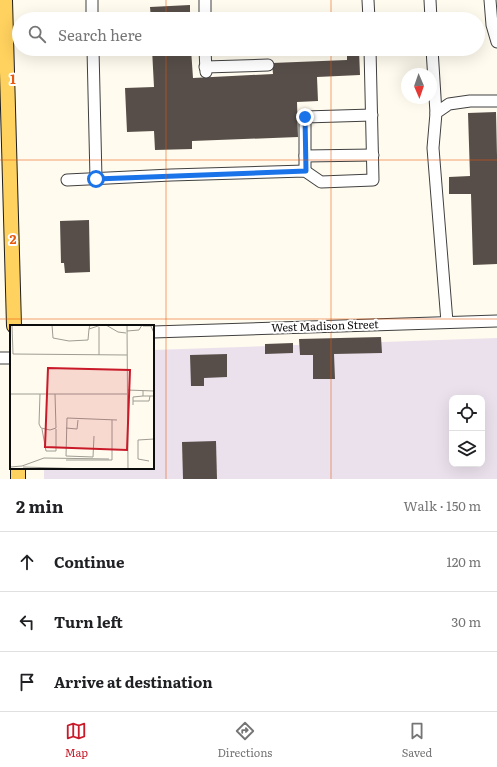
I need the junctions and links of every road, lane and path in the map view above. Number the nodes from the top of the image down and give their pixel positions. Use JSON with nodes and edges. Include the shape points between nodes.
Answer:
{"nodes":[{"id":1,"x":5,"y":0,"type":"edge"},
{"id":2,"x":92,"y":0,"type":"edge"},
{"id":3,"x":205,"y":0,"type":"edge"},
{"id":4,"x":368,"y":0,"type":"edge"},
{"id":5,"x":430,"y":0,"type":"edge"},
{"id":6,"x":490,"y":0,"type":"edge"},
{"id":7,"x":92,"y":12,"type":"edge"},
{"id":8,"x":205,"y":12,"type":"edge"},
{"id":9,"x":369,"y":12,"type":"edge"},
{"id":10,"x":431,"y":12,"type":"edge"},
{"id":11,"x":497,"y":42,"type":"edge"},
{"id":12,"x":93,"y":56,"type":"edge"},
{"id":13,"x":205,"y":56,"type":"edge"},
{"id":14,"x":370,"y":56,"type":"edge"},
{"id":15,"x":432,"y":56,"type":"edge"},
{"id":16,"x":268,"y":65,"type":"dead end"},
{"id":17,"x":497,"y":101,"type":"edge"},
{"id":18,"x":436,"y":113,"type":"junction"},
{"id":19,"x":372,"y":115,"type":"junction"},
{"id":20,"x":373,"y":155,"type":"junction"},
{"id":21,"x":306,"y":156,"type":"junction"},
{"id":22,"x":306,"y":171,"type":"junction"},
{"id":23,"x":96,"y":179,"type":"junction"},
{"id":24,"x":67,"y":180,"type":"dead end"},
{"id":25,"x":497,"y":321,"type":"edge"},
{"id":26,"x":447,"y":322,"type":"junction"},
{"id":27,"x":14,"y":325,"type":"edge"},
{"id":28,"x":154,"y":332,"type":"edge"}],
"edges":[{"from":1,"to":27,"type":"main road"},
{"from":2,"to":7,"type":"street"},
{"from":3,"to":8,"type":"street"},
{"from":4,"to":9,"type":"street"},
{"from":5,"to":10,"type":"street"},
{"from":6,"to":11,"type":"street","via":[[492,25]]},
{"from":12,"to":23,"type":"street"},
{"from":13,"to":16,"type":"street","via":[[206,70]]},
{"from":14,"to":19,"type":"street"},
{"from":15,"to":18,"type":"street"},
{"from":17,"to":18,"type":"street","via":[[449,104]]},
{"from":18,"to":26,"type":"street","via":[[433,148]]},
{"from":19,"to":20,"type":"street"},
{"from":19,"to":21,"type":"street","via":[[305,117]]},
{"from":20,"to":21,"type":"street"},
{"from":20,"to":22,"type":"street","via":[[373,180],[321,182]]},
{"from":21,"to":22,"type":"street"},
{"from":22,"to":23,"type":"street"},
{"from":23,"to":24,"type":"street"},
{"from":25,"to":26,"type":"street","name":"West Madison Street"},
{"from":26,"to":28,"type":"street","name":"West Madison Street"}]}
